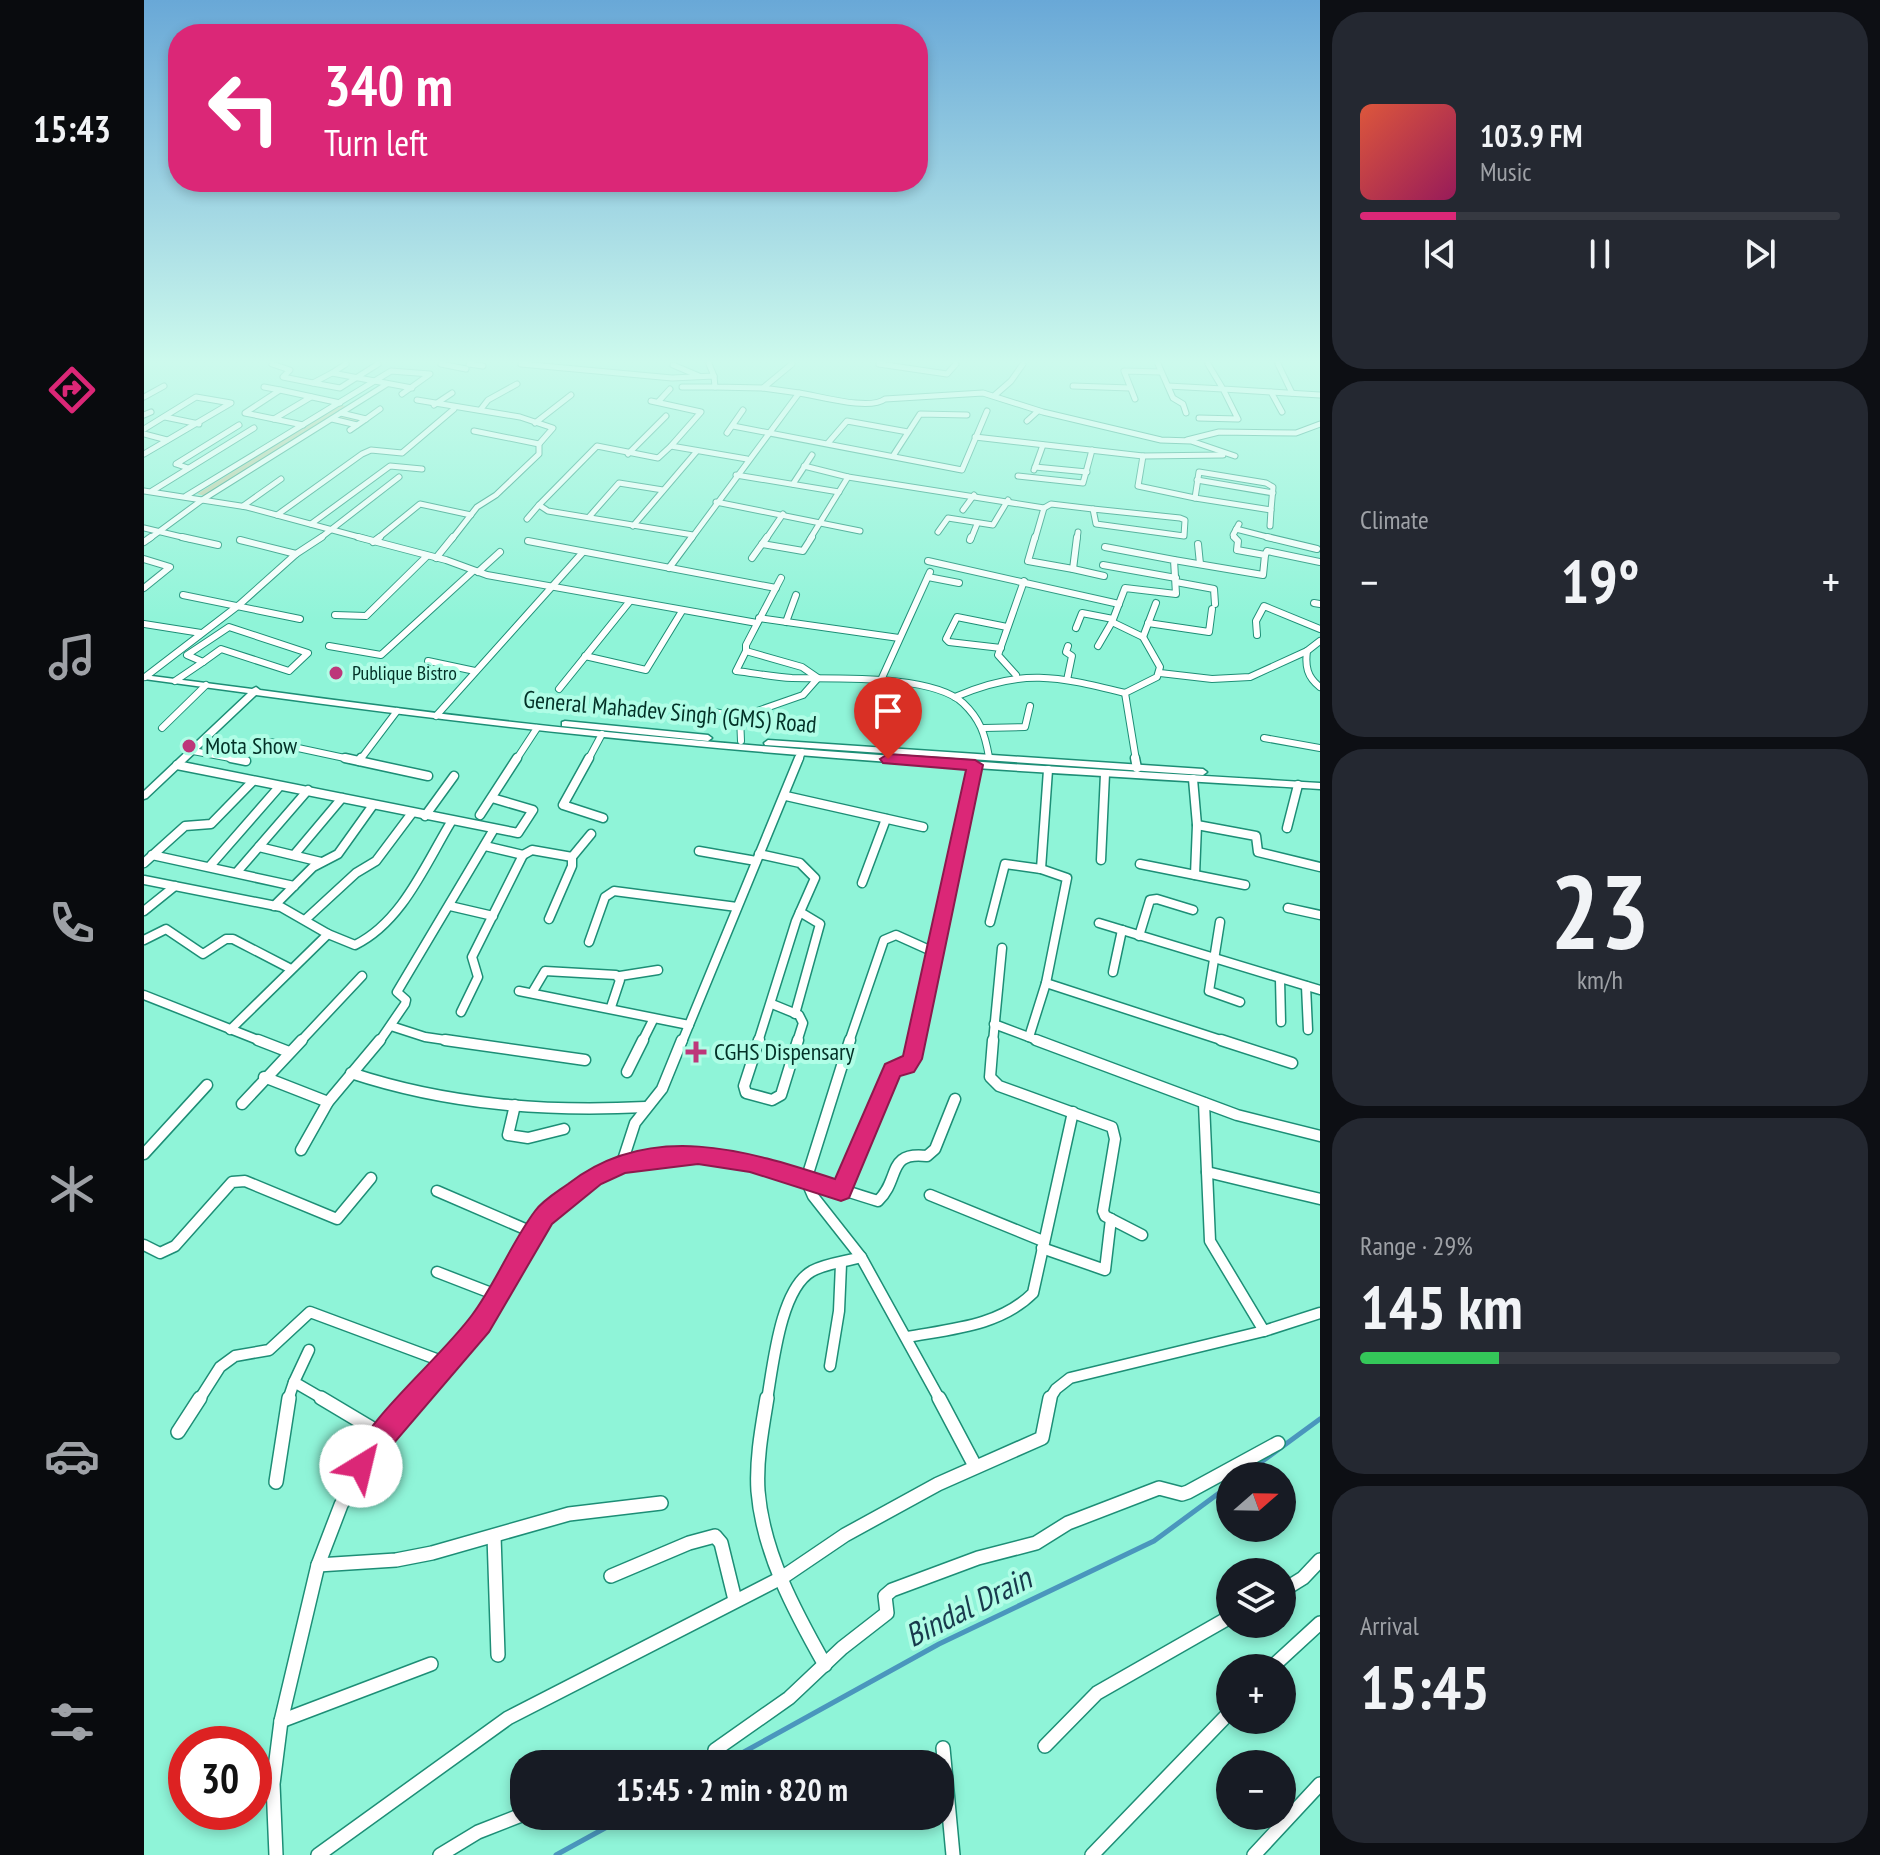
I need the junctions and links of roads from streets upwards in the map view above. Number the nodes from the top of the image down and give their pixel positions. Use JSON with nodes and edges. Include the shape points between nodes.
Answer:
{"nodes":[{"id":1,"x":1092,"y":450,"type":"edge"},
{"id":2,"x":198,"y":451,"type":"edge"},
{"id":3,"x":217,"y":451,"type":"edge"},
{"id":4,"x":262,"y":451,"type":"edge"},
{"id":5,"x":281,"y":451,"type":"edge"},
{"id":6,"x":405,"y":451,"type":"edge"},
{"id":7,"x":539,"y":451,"type":"edge"},
{"id":8,"x":593,"y":451,"type":"edge"},
{"id":9,"x":615,"y":451,"type":"edge"},
{"id":10,"x":631,"y":451,"type":"edge"},
{"id":11,"x":666,"y":451,"type":"edge"},
{"id":12,"x":697,"y":451,"type":"joint"},
{"id":13,"x":754,"y":451,"type":"edge"},
{"id":14,"x":866,"y":451,"type":"edge"},
{"id":15,"x":896,"y":451,"type":"edge"},
{"id":16,"x":970,"y":451,"type":"edge"},
{"id":17,"x":1041,"y":451,"type":"edge"},
{"id":18,"x":1097,"y":451,"type":"edge"},
{"id":19,"x":1217,"y":451,"type":"edge"},
{"id":20,"x":628,"y":454,"type":"junction"},
{"id":21,"x":812,"y":455,"type":"dead end"},
{"id":22,"x":893,"y":456,"type":"junction"},
{"id":23,"x":1143,"y":456,"type":"junction"},
{"id":24,"x":747,"y":459,"type":"junction"},
{"id":25,"x":247,"y":460,"type":"junction"},
{"id":26,"x":261,"y":463,"type":"junction"},
{"id":27,"x":804,"y":466,"type":"junction"},
{"id":28,"x":1035,"y":467,"type":"junction"},
{"id":29,"x":189,"y":468,"type":"junction"},
{"id":30,"x":422,"y":469,"type":"dead end"},
{"id":31,"x":1087,"y":472,"type":"junction"},
{"id":32,"x":736,"y":475,"type":"junction"},
{"id":33,"x":1018,"y":476,"type":"dead end"},
{"id":34,"x":399,"y":477,"type":"dead end"},
{"id":35,"x":848,"y":477,"type":"junction"},
{"id":36,"x":1031,"y":477,"type":"junction"},
{"id":37,"x":281,"y":479,"type":"dead end"},
{"id":38,"x":793,"y":484,"type":"junction"},
{"id":39,"x":663,"y":490,"type":"junction"},
{"id":40,"x":146,"y":491,"type":"edge"},
{"id":41,"x":839,"y":492,"type":"junction"},
{"id":42,"x":974,"y":495,"type":"junction"},
{"id":43,"x":186,"y":497,"type":"junction"},
{"id":44,"x":1195,"y":498,"type":"junction"},
{"id":45,"x":202,"y":500,"type":"junction"},
{"id":46,"x":1008,"y":500,"type":"junction"},
{"id":47,"x":716,"y":502,"type":"junction"},
{"id":48,"x":539,"y":505,"type":"junction"},
{"id":49,"x":243,"y":506,"type":"junction"},
{"id":50,"x":1093,"y":507,"type":"junction"},
{"id":51,"x":1044,"y":508,"type":"junction"},
{"id":52,"x":963,"y":510,"type":"dead end"},
{"id":53,"x":1271,"y":510,"type":"junction"},
{"id":54,"x":783,"y":514,"type":"junction"},
{"id":55,"x":277,"y":515,"type":"junction"},
{"id":56,"x":471,"y":515,"type":"junction"},
{"id":57,"x":589,"y":517,"type":"junction"},
{"id":58,"x":527,"y":519,"type":"dead end"},
{"id":59,"x":821,"y":521,"type":"junction"},
{"id":60,"x":311,"y":524,"type":"junction"},
{"id":61,"x":977,"y":524,"type":"junction"},
{"id":62,"x":633,"y":526,"type":"junction"},
{"id":63,"x":1270,"y":526,"type":"dead end"},
{"id":64,"x":144,"y":528,"type":"edge"},
{"id":65,"x":332,"y":530,"type":"junction"},
{"id":66,"x":159,"y":531,"type":"junction"},
{"id":67,"x":860,"y":531,"type":"dead end"},
{"id":68,"x":938,"y":532,"type":"dead end"},
{"id":69,"x":1078,"y":532,"type":"dead end"},
{"id":70,"x":693,"y":535,"type":"junction"},
{"id":71,"x":240,"y":540,"type":"dead end"},
{"id":72,"x":970,"y":540,"type":"dead end"},
{"id":73,"x":1296,"y":540,"type":"junction"},
{"id":74,"x":528,"y":541,"type":"dead end"},
{"id":75,"x":144,"y":542,"type":"edge"},
{"id":76,"x":373,"y":542,"type":"junction"},
{"id":77,"x":762,"y":544,"type":"junction"},
{"id":78,"x":1198,"y":544,"type":"dead end"},
{"id":79,"x":218,"y":545,"type":"dead end"},
{"id":80,"x":1105,"y":547,"type":"dead end"},
{"id":81,"x":1317,"y":549,"type":"dead end"},
{"id":82,"x":500,"y":552,"type":"dead end"},
{"id":83,"x":583,"y":552,"type":"junction"},
{"id":84,"x":296,"y":554,"type":"junction"},
{"id":85,"x":1265,"y":555,"type":"junction"},
{"id":86,"x":427,"y":556,"type":"junction"},
{"id":87,"x":1291,"y":556,"type":"junction"},
{"id":88,"x":436,"y":558,"type":"junction"},
{"id":89,"x":752,"y":558,"type":"dead end"},
{"id":90,"x":144,"y":559,"type":"edge"},
{"id":91,"x":1174,"y":560,"type":"junction"},
{"id":92,"x":928,"y":561,"type":"dead end"},
{"id":93,"x":1320,"y":562,"type":"edge"},
{"id":94,"x":1200,"y":564,"type":"junction"},
{"id":95,"x":1043,"y":565,"type":"junction"},
{"id":96,"x":1103,"y":565,"type":"dead end"},
{"id":97,"x":669,"y":568,"type":"junction"},
{"id":98,"x":1073,"y":569,"type":"junction"},
{"id":99,"x":475,"y":571,"type":"junction"},
{"id":100,"x":1104,"y":576,"type":"dead end"},
{"id":101,"x":781,"y":578,"type":"dead end"},
{"id":102,"x":1176,"y":580,"type":"junction"},
{"id":103,"x":1024,"y":581,"type":"junction"},
{"id":104,"x":959,"y":583,"type":"dead end"},
{"id":105,"x":1039,"y":584,"type":"junction"},
{"id":106,"x":144,"y":588,"type":"edge"},
{"id":107,"x":551,"y":588,"type":"junction"},
{"id":108,"x":776,"y":588,"type":"junction"},
{"id":109,"x":183,"y":595,"type":"dead end"},
{"id":110,"x":796,"y":595,"type":"dead end"},
{"id":111,"x":630,"y":601,"type":"junction"},
{"id":112,"x":1156,"y":603,"type":"dead end"},
{"id":113,"x":1119,"y":604,"type":"junction"},
{"id":114,"x":239,"y":605,"type":"junction"},
{"id":115,"x":682,"y":611,"type":"junction"},
{"id":116,"x":335,"y":615,"type":"dead end"},
{"id":117,"x":300,"y":619,"type":"dead end"},
{"id":118,"x":758,"y":620,"type":"junction"},
{"id":119,"x":1112,"y":621,"type":"junction"},
{"id":120,"x":786,"y":622,"type":"junction"},
{"id":121,"x":1148,"y":623,"type":"junction"},
{"id":122,"x":144,"y":624,"type":"edge"},
{"id":123,"x":1007,"y":627,"type":"junction"},
{"id":124,"x":1076,"y":628,"type":"dead end"},
{"id":125,"x":1320,"y":629,"type":"edge"},
{"id":126,"x":201,"y":633,"type":"junction"},
{"id":127,"x":1257,"y":635,"type":"dead end"},
{"id":128,"x":1143,"y":637,"type":"junction"},
{"id":129,"x":899,"y":638,"type":"junction"},
{"id":130,"x":1320,"y":641,"type":"edge"},
{"id":131,"x":329,"y":646,"type":"dead end"},
{"id":132,"x":1068,"y":646,"type":"dead end"},
{"id":133,"x":1098,"y":646,"type":"dead end"},
{"id":134,"x":1001,"y":648,"type":"junction"},
{"id":135,"x":1309,"y":649,"type":"junction"},
{"id":136,"x":1320,"y":649,"type":"edge"},
{"id":137,"x":746,"y":651,"type":"junction"},
{"id":138,"x":585,"y":656,"type":"junction"},
{"id":139,"x":428,"y":661,"type":"dead end"},
{"id":140,"x":203,"y":662,"type":"junction"},
{"id":141,"x":475,"y":671,"type":"junction"},
{"id":142,"x":1160,"y":673,"type":"junction"},
{"id":143,"x":1016,"y":675,"type":"junction"},
{"id":144,"x":144,"y":677,"type":"edge"},
{"id":145,"x":818,"y":678,"type":"junction"},
{"id":146,"x":881,"y":680,"type":"junction"},
{"id":147,"x":1067,"y":680,"type":"junction"},
{"id":148,"x":175,"y":681,"type":"junction"},
{"id":149,"x":206,"y":685,"type":"junction"},
{"id":150,"x":1320,"y":687,"type":"edge"},
{"id":151,"x":559,"y":689,"type":"dead end"},
{"id":152,"x":256,"y":690,"type":"junction"},
{"id":153,"x":1125,"y":693,"type":"junction"},
{"id":154,"x":955,"y":697,"type":"junction"},
{"id":155,"x":1030,"y":706,"type":"dead end"},
{"id":156,"x":397,"y":711,"type":"junction"},
{"id":157,"x":709,"y":711,"type":"dead end"},
{"id":158,"x":437,"y":713,"type":"junction"},
{"id":159,"x":740,"y":717,"type":"junction"},
{"id":160,"x":162,"y":728,"type":"dead end"},
{"id":161,"x":537,"y":728,"type":"junction"},
{"id":162,"x":984,"y":728,"type":"junction"},
{"id":163,"x":602,"y":734,"type":"junction"},
{"id":164,"x":1264,"y":738,"type":"dead end"},
{"id":165,"x":741,"y":741,"type":"junction"},
{"id":166,"x":270,"y":742,"type":"dead end"},
{"id":167,"x":1320,"y":748,"type":"edge"},
{"id":168,"x":193,"y":751,"type":"junction"},
{"id":169,"x":802,"y":752,"type":"junction"},
{"id":170,"x":989,"y":757,"type":"junction"},
{"id":171,"x":246,"y":761,"type":"dead end"},
{"id":172,"x":359,"y":761,"type":"junction"},
{"id":173,"x":177,"y":765,"type":"junction"},
{"id":174,"x":975,"y":765,"type":"junction"},
{"id":175,"x":1137,"y":768,"type":"junction"},
{"id":176,"x":1048,"y":770,"type":"junction"},
{"id":177,"x":1105,"y":774,"type":"junction"},
{"id":178,"x":428,"y":776,"type":"dead end"},
{"id":179,"x":454,"y":776,"type":"dead end"},
{"id":180,"x":1193,"y":779,"type":"junction"},
{"id":181,"x":1320,"y":780,"type":"edge"},
{"id":182,"x":253,"y":781,"type":"junction"},
{"id":183,"x":1298,"y":785,"type":"junction"},
{"id":184,"x":1320,"y":786,"type":"edge"},
{"id":185,"x":279,"y":787,"type":"junction"},
{"id":186,"x":308,"y":790,"type":"junction"},
{"id":187,"x":145,"y":793,"type":"edge"},
{"id":188,"x":786,"y":796,"type":"junction"},
{"id":189,"x":342,"y":798,"type":"junction"},
{"id":190,"x":492,"y":798,"type":"junction"},
{"id":191,"x":373,"y":805,"type":"junction"},
{"id":192,"x":412,"y":813,"type":"junction"},
{"id":193,"x":480,"y":815,"type":"dead end"},
{"id":194,"x":425,"y":816,"type":"junction"},
{"id":195,"x":603,"y":818,"type":"dead end"},
{"id":196,"x":886,"y":819,"type":"junction"},
{"id":197,"x":451,"y":822,"type":"junction"},
{"id":198,"x":1197,"y":825,"type":"junction"},
{"id":199,"x":923,"y":827,"type":"dead end"},
{"id":200,"x":1287,"y":828,"type":"dead end"},
{"id":201,"x":494,"y":829,"type":"junction"},
{"id":202,"x":591,"y":834,"type":"dead end"},
{"id":203,"x":485,"y":846,"type":"junction"},
{"id":204,"x":259,"y":847,"type":"junction"},
{"id":205,"x":699,"y":851,"type":"dead end"},
{"id":206,"x":152,"y":855,"type":"junction"},
{"id":207,"x":294,"y":855,"type":"junction"},
{"id":208,"x":523,"y":855,"type":"junction"},
{"id":209,"x":572,"y":857,"type":"junction"},
{"id":210,"x":757,"y":857,"type":"junction"},
{"id":211,"x":1101,"y":860,"type":"dead end"},
{"id":212,"x":321,"y":862,"type":"junction"},
{"id":213,"x":144,"y":863,"type":"edge"},
{"id":214,"x":1140,"y":864,"type":"dead end"},
{"id":215,"x":210,"y":866,"type":"junction"},
{"id":216,"x":1320,"y":867,"type":"edge"},
{"id":217,"x":1041,"y":869,"type":"junction"},
{"id":218,"x":237,"y":872,"type":"junction"},
{"id":219,"x":1195,"y":875,"type":"junction"},
{"id":220,"x":144,"y":880,"type":"edge"},
{"id":221,"x":862,"y":883,"type":"dead end"},
{"id":222,"x":1245,"y":885,"type":"dead end"},
{"id":223,"x":175,"y":886,"type":"junction"},
{"id":224,"x":294,"y":886,"type":"junction"},
{"id":225,"x":274,"y":906,"type":"junction"},
{"id":226,"x":450,"y":906,"type":"junction"},
{"id":227,"x":737,"y":907,"type":"junction"},
{"id":228,"x":1288,"y":908,"type":"dead end"},
{"id":229,"x":1193,"y":910,"type":"dead end"},
{"id":230,"x":144,"y":911,"type":"edge"},
{"id":231,"x":800,"y":912,"type":"junction"},
{"id":232,"x":1320,"y":915,"type":"edge"},
{"id":233,"x":493,"y":916,"type":"junction"},
{"id":234,"x":306,"y":919,"type":"junction"},
{"id":235,"x":549,"y":919,"type":"dead end"},
{"id":236,"x":990,"y":922,"type":"dead end"},
{"id":237,"x":1220,"y":922,"type":"dead end"},
{"id":238,"x":1099,"y":923,"type":"dead end"},
{"id":239,"x":1122,"y":930,"type":"junction"},
{"id":240,"x":328,"y":934,"type":"junction"},
{"id":241,"x":1139,"y":936,"type":"junction"},
{"id":242,"x":144,"y":940,"type":"edge"},
{"id":243,"x":589,"y":942,"type":"dead end"},
{"id":244,"x":1002,"y":948,"type":"dead end"},
{"id":245,"x":936,"y":953,"type":"junction"},
{"id":246,"x":1213,"y":959,"type":"junction"},
{"id":247,"x":291,"y":969,"type":"junction"},
{"id":248,"x":658,"y":970,"type":"dead end"},
{"id":249,"x":1113,"y":972,"type":"dead end"},
{"id":250,"x":362,"y":976,"type":"dead end"},
{"id":251,"x":620,"y":976,"type":"junction"},
{"id":252,"x":1280,"y":979,"type":"junction"},
{"id":253,"x":1046,"y":983,"type":"junction"},
{"id":254,"x":1306,"y":986,"type":"junction"},
{"id":255,"x":1320,"y":990,"type":"edge"},
{"id":256,"x":519,"y":991,"type":"dead end"},
{"id":257,"x":532,"y":993,"type":"junction"},
{"id":258,"x":144,"y":995,"type":"edge"},
{"id":259,"x":1240,"y":1002,"type":"dead end"},
{"id":260,"x":772,"y":1004,"type":"junction"},
{"id":261,"x":611,"y":1007,"type":"junction"},
{"id":262,"x":461,"y":1012,"type":"dead end"},
{"id":263,"x":795,"y":1014,"type":"junction"},
{"id":264,"x":653,"y":1020,"type":"junction"},
{"id":265,"x":1281,"y":1022,"type":"dead end"},
{"id":266,"x":994,"y":1024,"type":"junction"},
{"id":267,"x":689,"y":1025,"type":"junction"},
{"id":268,"x":391,"y":1026,"type":"junction"},
{"id":269,"x":230,"y":1030,"type":"junction"},
{"id":270,"x":1308,"y":1030,"type":"dead end"},
{"id":271,"x":1029,"y":1037,"type":"junction"},
{"id":272,"x":289,"y":1052,"type":"junction"},
{"id":273,"x":585,"y":1060,"type":"dead end"},
{"id":274,"x":1292,"y":1063,"type":"dead end"},
{"id":275,"x":627,"y":1072,"type":"dead end"},
{"id":276,"x":351,"y":1073,"type":"junction"},
{"id":277,"x":264,"y":1077,"type":"junction"},
{"id":278,"x":207,"y":1085,"type":"dead end"},
{"id":279,"x":955,"y":1099,"type":"dead end"},
{"id":280,"x":328,"y":1102,"type":"junction"},
{"id":281,"x":1204,"y":1103,"type":"junction"},
{"id":282,"x":242,"y":1104,"type":"dead end"},
{"id":283,"x":515,"y":1105,"type":"junction"},
{"id":284,"x":646,"y":1107,"type":"junction"},
{"id":285,"x":1073,"y":1112,"type":"junction"},
{"id":286,"x":564,"y":1129,"type":"dead end"},
{"id":287,"x":1320,"y":1136,"type":"edge"},
{"id":288,"x":301,"y":1150,"type":"dead end"},
{"id":289,"x":144,"y":1154,"type":"edge"},
{"id":290,"x":622,"y":1163,"type":"junction"},
{"id":291,"x":1207,"y":1172,"type":"junction"},
{"id":292,"x":371,"y":1178,"type":"dead end"},
{"id":293,"x":806,"y":1180,"type":"junction"},
{"id":294,"x":437,"y":1191,"type":"dead end"},
{"id":295,"x":841,"y":1191,"type":"junction"},
{"id":296,"x":930,"y":1195,"type":"dead end"},
{"id":297,"x":1320,"y":1199,"type":"edge"},
{"id":298,"x":1111,"y":1219,"type":"junction"},
{"id":299,"x":532,"y":1232,"type":"junction"},
{"id":300,"x":1142,"y":1235,"type":"dead end"},
{"id":301,"x":1042,"y":1244,"type":"junction"},
{"id":302,"x":144,"y":1245,"type":"edge"},
{"id":303,"x":861,"y":1257,"type":"junction"},
{"id":304,"x":841,"y":1264,"type":"junction"},
{"id":305,"x":437,"y":1272,"type":"dead end"},
{"id":306,"x":499,"y":1296,"type":"junction"},
{"id":307,"x":1320,"y":1313,"type":"edge"},
{"id":308,"x":1264,"y":1331,"type":"junction"},
{"id":309,"x":907,"y":1337,"type":"junction"},
{"id":310,"x":309,"y":1350,"type":"dead end"},
{"id":311,"x":447,"y":1363,"type":"junction"},
{"id":312,"x":830,"y":1366,"type":"dead end"},
{"id":313,"x":294,"y":1382,"type":"junction"},
{"id":314,"x":178,"y":1432,"type":"dead end"},
{"id":315,"x":383,"y":1435,"type":"junction"},
{"id":316,"x":1278,"y":1443,"type":"dead end"},
{"id":317,"x":975,"y":1466,"type":"junction"},
{"id":318,"x":276,"y":1482,"type":"dead end"},
{"id":319,"x":661,"y":1503,"type":"dead end"},
{"id":320,"x":494,"y":1536,"type":"junction"},
{"id":321,"x":1320,"y":1560,"type":"edge"},
{"id":322,"x":318,"y":1565,"type":"junction"},
{"id":323,"x":611,"y":1576,"type":"dead end"},
{"id":324,"x":783,"y":1577,"type":"junction"},
{"id":325,"x":1296,"y":1582,"type":"edge"},
{"id":326,"x":735,"y":1600,"type":"junction"},
{"id":327,"x":1320,"y":1623,"type":"edge"},
{"id":328,"x":1216,"y":1625,"type":"edge"},
{"id":329,"x":1286,"y":1654,"type":"edge"},
{"id":330,"x":498,"y":1655,"type":"dead end"},
{"id":331,"x":431,"y":1664,"type":"dead end"},
{"id":332,"x":825,"y":1665,"type":"junction"},
{"id":333,"x":281,"y":1721,"type":"junction"},
{"id":334,"x":1216,"y":1727,"type":"edge"},
{"id":335,"x":1045,"y":1746,"type":"dead end"},
{"id":336,"x":943,"y":1748,"type":"dead end"},
{"id":337,"x":715,"y":1750,"type":"dead end"},
{"id":338,"x":1320,"y":1784,"type":"edge"},
{"id":339,"x":510,"y":1819,"type":"edge"},
{"id":340,"x":276,"y":1855,"type":"edge"},
{"id":341,"x":318,"y":1855,"type":"edge"},
{"id":342,"x":440,"y":1855,"type":"edge"},
{"id":343,"x":953,"y":1855,"type":"edge"},
{"id":344,"x":1092,"y":1855,"type":"edge"},
{"id":345,"x":1254,"y":1855,"type":"edge"}],
"edges":[{"from":1,"to":31,"type":"street"},
{"from":2,"to":29,"type":"street","via":[[176,464]]},
{"from":3,"to":29,"type":"street"},
{"from":4,"to":25,"type":"street"},
{"from":5,"to":26,"type":"street"},
{"from":6,"to":55,"type":"street","via":[[366,452]]},
{"from":7,"to":56,"type":"street"},
{"from":8,"to":48,"type":"street"},
{"from":9,"to":20,"type":"street"},
{"from":10,"to":20,"type":"street"},
{"from":11,"to":20,"type":"street","via":[[658,458]]},
{"from":12,"to":24,"type":"street"},
{"from":12,"to":39,"type":"street"},
{"from":13,"to":24,"type":"street"},
{"from":14,"to":22,"type":"street"},
{"from":15,"to":22,"type":"street"},
{"from":16,"to":22,"type":"street","via":[[961,472]]},
{"from":17,"to":28,"type":"street"},
{"from":18,"to":23,"type":"street"},
{"from":19,"to":23,"type":"street","via":[[1235,456]]},
{"from":21,"to":27,"type":"street"},
{"from":23,"to":44,"type":"street","via":[[1138,486]]},
{"from":24,"to":32,"type":"street"},
{"from":25,"to":26,"type":"street"},
{"from":25,"to":43,"type":"street"},
{"from":26,"to":45,"type":"street"},
{"from":27,"to":35,"type":"street"},
{"from":27,"to":38,"type":"street"},
{"from":28,"to":31,"type":"street"},
{"from":28,"to":36,"type":"street"},
{"from":29,"to":40,"type":"street"},
{"from":30,"to":60,"type":"street","via":[[390,466]]},
{"from":31,"to":36,"type":"street","via":[[1081,483]]},
{"from":32,"to":38,"type":"street"},
{"from":32,"to":47,"type":"street"},
{"from":33,"to":36,"type":"street"},
{"from":34,"to":65,"type":"street"},
{"from":35,"to":41,"type":"street"},
{"from":35,"to":42,"type":"street"},
{"from":37,"to":49,"type":"street"},
{"from":38,"to":41,"type":"street"},
{"from":39,"to":57,"type":"street","via":[[622,482]]},
{"from":39,"to":62,"type":"street"},
{"from":40,"to":43,"type":"street"},
{"from":41,"to":59,"type":"street"},
{"from":42,"to":46,"type":"street"},
{"from":42,"to":52,"type":"street"},
{"from":43,"to":45,"type":"street"},
{"from":44,"to":53,"type":"street"},
{"from":44,"to":53,"type":"street","via":[[1197,480],[1273,493]]},
{"from":45,"to":49,"type":"street"},
{"from":45,"to":66,"type":"street"},
{"from":46,"to":51,"type":"street"},
{"from":46,"to":61,"type":"street","via":[[993,525]]},
{"from":47,"to":54,"type":"street"},
{"from":47,"to":70,"type":"street"},
{"from":48,"to":57,"type":"street"},
{"from":48,"to":58,"type":"street"},
{"from":49,"to":55,"type":"street"},
{"from":50,"to":50,"type":"street","via":[[1182,518],[1184,536],[1096,524]]},
{"from":50,"to":51,"type":"street"},
{"from":51,"to":95,"type":"street","via":[[1027,558]]},
{"from":53,"to":63,"type":"street"},
{"from":54,"to":59,"type":"street"},
{"from":54,"to":77,"type":"street"},
{"from":55,"to":60,"type":"street"},
{"from":56,"to":76,"type":"street","via":[[420,504]]},
{"from":56,"to":88,"type":"street"},
{"from":57,"to":62,"type":"street"},
{"from":59,"to":67,"type":"street"},
{"from":59,"to":77,"type":"street","via":[[803,551]]},
{"from":60,"to":65,"type":"street"},
{"from":61,"to":68,"type":"street","via":[[948,518]]},
{"from":61,"to":72,"type":"street"},
{"from":62,"to":70,"type":"street"},
{"from":64,"to":66,"type":"street"},
{"from":65,"to":76,"type":"street"},
{"from":65,"to":84,"type":"street"},
{"from":66,"to":75,"type":"street"},
{"from":66,"to":79,"type":"street"},
{"from":69,"to":98,"type":"street"},
{"from":70,"to":97,"type":"street"},
{"from":71,"to":84,"type":"street"},
{"from":73,"to":81,"type":"street"},
{"from":73,"to":85,"type":"street","via":[[1237,526],[1237,550]]},
{"from":73,"to":87,"type":"street"},
{"from":74,"to":83,"type":"street"},
{"from":76,"to":86,"type":"street"},
{"from":77,"to":89,"type":"street"},
{"from":78,"to":94,"type":"street"},
{"from":80,"to":91,"type":"street"},
{"from":82,"to":99,"type":"street"},
{"from":83,"to":97,"type":"street"},
{"from":83,"to":107,"type":"street"},
{"from":84,"to":114,"type":"street"},
{"from":85,"to":87,"type":"street","via":[[1267,551]]},
{"from":85,"to":94,"type":"street","via":[[1261,576]]},
{"from":86,"to":88,"type":"street"},
{"from":86,"to":116,"type":"street","via":[[366,616]]},
{"from":87,"to":93,"type":"street"},
{"from":88,"to":99,"type":"street"},
{"from":90,"to":106,"type":"street","via":[[170,567]]},
{"from":91,"to":94,"type":"street"},
{"from":91,"to":102,"type":"street"},
{"from":92,"to":103,"type":"street"},
{"from":95,"to":98,"type":"street"},
{"from":95,"to":105,"type":"street"},
{"from":96,"to":102,"type":"street"},
{"from":97,"to":108,"type":"street"},
{"from":98,"to":100,"type":"street"},
{"from":99,"to":107,"type":"street"},
{"from":99,"to":131,"type":"street","via":[[381,655]]},
{"from":101,"to":108,"type":"street"},
{"from":102,"to":113,"type":"street","via":[[1173,596],[1127,587]]},
{"from":102,"to":121,"type":"street","via":[[1214,589],[1209,632]]},
{"from":103,"to":105,"type":"street"},
{"from":103,"to":123,"type":"street"},
{"from":104,"to":129,"type":"street","via":[[929,574]]},
{"from":105,"to":113,"type":"street"},
{"from":107,"to":111,"type":"street"},
{"from":107,"to":141,"type":"street"},
{"from":108,"to":118,"type":"street"},
{"from":109,"to":114,"type":"street"},
{"from":110,"to":120,"type":"street"},
{"from":111,"to":115,"type":"street"},
{"from":111,"to":138,"type":"street"},
{"from":112,"to":121,"type":"street"},
{"from":113,"to":119,"type":"street"},
{"from":114,"to":117,"type":"street"},
{"from":114,"to":126,"type":"street"},
{"from":115,"to":118,"type":"street"},
{"from":115,"to":138,"type":"street","via":[[646,670]]},
{"from":118,"to":120,"type":"street"},
{"from":118,"to":137,"type":"street"},
{"from":119,"to":124,"type":"street","via":[[1082,613]]},
{"from":119,"to":128,"type":"street"},
{"from":119,"to":133,"type":"street"},
{"from":120,"to":129,"type":"street"},
{"from":121,"to":128,"type":"street"},
{"from":122,"to":126,"type":"street"},
{"from":123,"to":134,"type":"street"},
{"from":123,"to":134,"type":"street","via":[[955,618],[946,640]]},
{"from":125,"to":127,"type":"street","via":[[1264,606],[1256,621]]},
{"from":126,"to":144,"type":"street"},
{"from":128,"to":142,"type":"street"},
{"from":129,"to":146,"type":"street"},
{"from":130,"to":135,"type":"street"},
{"from":132,"to":147,"type":"street","via":[[1066,652],[1072,656]]},
{"from":134,"to":143,"type":"street","via":[[999,658]]},
{"from":135,"to":136,"type":"street"},
{"from":135,"to":142,"type":"street","via":[[1248,678]]},
{"from":135,"to":150,"type":"street","via":[[1306,669]]},
{"from":137,"to":145,"type":"street","via":[[796,664]]},
{"from":137,"to":145,"type":"street","via":[[736,671]]},
{"from":138,"to":151,"type":"street"},
{"from":139,"to":141,"type":"street"},
{"from":140,"to":140,"type":"street","via":[[221,649],[289,671],[308,653],[229,627],[187,655]]},
{"from":140,"to":148,"type":"street"},
{"from":141,"to":158,"type":"street"},
{"from":142,"to":153,"type":"street"},
{"from":143,"to":147,"type":"street"},
{"from":143,"to":154,"type":"street"},
{"from":144,"to":148,"type":"street"},
{"from":145,"to":146,"type":"street"},
{"from":145,"to":159,"type":"street","via":[[804,697]]},
{"from":146,"to":154,"type":"street"},
{"from":147,"to":153,"type":"street"},
{"from":148,"to":149,"type":"street"},
{"from":149,"to":152,"type":"street"},
{"from":149,"to":160,"type":"street"},
{"from":152,"to":156,"type":"street"},
{"from":152,"to":158,"type":"street","name":"General Mahadev Singh (GMS) Road"},
{"from":152,"to":168,"type":"street"},
{"from":153,"to":175,"type":"street"},
{"from":154,"to":162,"type":"street"},
{"from":155,"to":162,"type":"street","via":[[1025,727]]},
{"from":156,"to":158,"type":"street"},
{"from":156,"to":172,"type":"street"},
{"from":157,"to":159,"type":"street"},
{"from":158,"to":161,"type":"street"},
{"from":158,"to":165,"type":"street","name":"General Mahadev Singh (GMS) Road"},
{"from":159,"to":165,"type":"street"},
{"from":161,"to":163,"type":"street"},
{"from":161,"to":190,"type":"street"},
{"from":162,"to":170,"type":"street"},
{"from":163,"to":169,"type":"street"},
{"from":163,"to":195,"type":"street","via":[[563,805]]},
{"from":164,"to":167,"type":"street"},
{"from":165,"to":170,"type":"street","name":"General Mahadev Singh (GMS) Road"},
{"from":166,"to":172,"type":"street"},
{"from":168,"to":171,"type":"street"},
{"from":168,"to":173,"type":"street"},
{"from":169,"to":174,"type":"street"},
{"from":169,"to":188,"type":"street"},
{"from":170,"to":175,"type":"street","name":"General Mahadev Singh (GMS) Road"},
{"from":172,"to":178,"type":"street"},
{"from":173,"to":182,"type":"street"},
{"from":173,"to":187,"type":"street"},
{"from":174,"to":176,"type":"street"},
{"from":174,"to":245,"type":"street"},
{"from":175,"to":181,"type":"street","name":"General Mahadev Singh (GMS) Road"},
{"from":176,"to":177,"type":"street"},
{"from":176,"to":217,"type":"street"},
{"from":177,"to":180,"type":"street"},
{"from":177,"to":211,"type":"street"},
{"from":179,"to":194,"type":"street"},
{"from":180,"to":183,"type":"street"},
{"from":180,"to":198,"type":"street"},
{"from":182,"to":185,"type":"street"},
{"from":182,"to":206,"type":"street","via":[[211,824],[185,826]]},
{"from":183,"to":184,"type":"street"},
{"from":183,"to":200,"type":"street"},
{"from":185,"to":186,"type":"street"},
{"from":185,"to":215,"type":"street"},
{"from":186,"to":189,"type":"street"},
{"from":186,"to":204,"type":"street"},
{"from":188,"to":196,"type":"street"},
{"from":188,"to":210,"type":"street"},
{"from":189,"to":191,"type":"street"},
{"from":189,"to":207,"type":"street"},
{"from":190,"to":193,"type":"street"},
{"from":190,"to":201,"type":"street","via":[[533,810],[518,833]]},
{"from":191,"to":192,"type":"street"},
{"from":191,"to":212,"type":"street","via":[[338,854]]},
{"from":192,"to":194,"type":"street"},
{"from":192,"to":234,"type":"street","via":[[376,861]]},
{"from":194,"to":197,"type":"street"},
{"from":196,"to":199,"type":"street"},
{"from":196,"to":221,"type":"street"},
{"from":197,"to":201,"type":"street"},
{"from":197,"to":240,"type":"street","via":[[396,910],[372,937],[355,945]]},
{"from":198,"to":216,"type":"street","via":[[1256,836],[1258,852]]},
{"from":198,"to":219,"type":"street"},
{"from":201,"to":203,"type":"street"},
{"from":202,"to":209,"type":"street"},
{"from":203,"to":208,"type":"street"},
{"from":203,"to":226,"type":"street"},
{"from":204,"to":207,"type":"street"},
{"from":204,"to":218,"type":"street"},
{"from":205,"to":210,"type":"street"},
{"from":206,"to":213,"type":"street"},
{"from":206,"to":215,"type":"street"},
{"from":207,"to":212,"type":"street"},
{"from":208,"to":209,"type":"street","via":[[532,850]]},
{"from":208,"to":233,"type":"street"},
{"from":209,"to":235,"type":"street"},
{"from":210,"to":227,"type":"street"},
{"from":210,"to":231,"type":"street","via":[[814,872]]},
{"from":212,"to":224,"type":"street"},
{"from":214,"to":219,"type":"street"},
{"from":215,"to":218,"type":"street"},
{"from":217,"to":236,"type":"street","via":[[1005,864]]},
{"from":217,"to":253,"type":"street","via":[[1067,881]]},
{"from":218,"to":224,"type":"street"},
{"from":219,"to":222,"type":"street"},
{"from":220,"to":223,"type":"street"},
{"from":223,"to":225,"type":"street"},
{"from":223,"to":230,"type":"street"},
{"from":224,"to":225,"type":"street"},
{"from":225,"to":234,"type":"street"},
{"from":226,"to":233,"type":"street"},
{"from":226,"to":268,"type":"street","via":[[397,992],[406,1002]]},
{"from":227,"to":243,"type":"street","via":[[614,891],[605,897]]},
{"from":227,"to":267,"type":"street"},
{"from":228,"to":232,"type":"street"},
{"from":229,"to":241,"type":"street","via":[[1150,900]]},
{"from":231,"to":260,"type":"street"},
{"from":231,"to":263,"type":"street","via":[[820,924]]},
{"from":233,"to":262,"type":"street","via":[[472,957],[478,977]]},
{"from":234,"to":240,"type":"street"},
{"from":237,"to":246,"type":"street"},
{"from":238,"to":239,"type":"street"},
{"from":239,"to":241,"type":"street"},
{"from":239,"to":249,"type":"street"},
{"from":240,"to":247,"type":"street"},
{"from":241,"to":246,"type":"street"},
{"from":242,"to":247,"type":"street","via":[[166,929],[203,954],[233,939]]},
{"from":244,"to":266,"type":"street"},
{"from":245,"to":293,"type":"street","via":[[896,935],[884,940]]},
{"from":245,"to":295,"type":"street","via":[[912,1059],[893,1070]]},
{"from":246,"to":252,"type":"street"},
{"from":246,"to":259,"type":"street","via":[[1209,991]]},
{"from":247,"to":269,"type":"street"},
{"from":248,"to":251,"type":"street"},
{"from":250,"to":272,"type":"street"},
{"from":251,"to":257,"type":"street","via":[[545,971]]},
{"from":251,"to":261,"type":"street"},
{"from":252,"to":254,"type":"street"},
{"from":252,"to":265,"type":"street"},
{"from":253,"to":271,"type":"street"},
{"from":253,"to":274,"type":"street"},
{"from":254,"to":255,"type":"street"},
{"from":254,"to":270,"type":"street"},
{"from":256,"to":257,"type":"street"},
{"from":257,"to":261,"type":"street"},
{"from":258,"to":269,"type":"street"},
{"from":260,"to":263,"type":"street"},
{"from":260,"to":263,"type":"street","via":[[746,1093],[772,1100],[781,1095],[803,1023]]},
{"from":261,"to":264,"type":"street"},
{"from":264,"to":267,"type":"street"},
{"from":264,"to":275,"type":"street"},
{"from":266,"to":271,"type":"street"},
{"from":266,"to":285,"type":"street","via":[[989,1068],[993,1082]]},
{"from":267,"to":284,"type":"street","via":[[662,1089]]},
{"from":268,"to":273,"type":"street","via":[[440,1039]]},
{"from":268,"to":276,"type":"street"},
{"from":269,"to":272,"type":"street"},
{"from":271,"to":281,"type":"street"},
{"from":272,"to":277,"type":"street"},
{"from":276,"to":280,"type":"street"},
{"from":276,"to":283,"type":"street","via":[[412,1092]]},
{"from":277,"to":280,"type":"street"},
{"from":277,"to":282,"type":"street"},
{"from":278,"to":289,"type":"street"},
{"from":279,"to":295,"type":"street","via":[[935,1149],[927,1156],[910,1154],[902,1159],[882,1200]]},
{"from":280,"to":288,"type":"street"},
{"from":281,"to":287,"type":"street"},
{"from":281,"to":291,"type":"street"},
{"from":283,"to":284,"type":"street","via":[[566,1111]]},
{"from":283,"to":286,"type":"street","via":[[508,1135],[528,1138]]},
{"from":284,"to":290,"type":"street"},
{"from":285,"to":298,"type":"street","via":[[1105,1122],[1115,1132],[1103,1206]]},
{"from":285,"to":301,"type":"street"},
{"from":290,"to":293,"type":"street","via":[[718,1156]]},
{"from":290,"to":299,"type":"street","via":[[571,1192]]},
{"from":291,"to":297,"type":"street"},
{"from":291,"to":308,"type":"street","via":[[1210,1241]]},
{"from":292,"to":302,"type":"street","via":[[337,1219],[238,1180],[225,1187],[175,1246],[160,1253]]},
{"from":293,"to":295,"type":"street"},
{"from":293,"to":303,"type":"street"},
{"from":294,"to":299,"type":"street"},
{"from":296,"to":301,"type":"street"},
{"from":298,"to":300,"type":"street"},
{"from":298,"to":301,"type":"street","via":[[1105,1270]]},
{"from":299,"to":306,"type":"street"},
{"from":301,"to":309,"type":"street","via":[[1038,1284],[1028,1300],[988,1320]]},
{"from":303,"to":304,"type":"street"},
{"from":303,"to":309,"type":"street"},
{"from":304,"to":312,"type":"street"},
{"from":304,"to":324,"type":"street","via":[[813,1271],[800,1283],[772,1375],[758,1491]]},
{"from":305,"to":306,"type":"street"},
{"from":306,"to":311,"type":"street"},
{"from":307,"to":308,"type":"street"},
{"from":308,"to":317,"type":"street","via":[[1070,1378],[1047,1399],[1042,1438]]},
{"from":309,"to":317,"type":"street"},
{"from":310,"to":313,"type":"street"},
{"from":311,"to":314,"type":"street","via":[[310,1312],[269,1350],[235,1356],[220,1367]]},
{"from":311,"to":315,"type":"street"},
{"from":313,"to":315,"type":"street"},
{"from":313,"to":318,"type":"street"},
{"from":315,"to":322,"type":"street","via":[[341,1505]]},
{"from":316,"to":332,"type":"street","via":[[1188,1492],[1159,1488],[1068,1523],[1036,1543],[892,1590],[885,1596],[887,1613],[880,1621]]},
{"from":317,"to":324,"type":"street","via":[[845,1535]]},
{"from":319,"to":320,"type":"street","via":[[569,1514]]},
{"from":320,"to":322,"type":"street","via":[[396,1560]]},
{"from":320,"to":330,"type":"street"},
{"from":321,"to":325,"type":"street"},
{"from":322,"to":333,"type":"street"},
{"from":323,"to":326,"type":"street","via":[[715,1536]]},
{"from":324,"to":326,"type":"street"},
{"from":324,"to":332,"type":"street"},
{"from":326,"to":341,"type":"street","via":[[508,1718]]},
{"from":327,"to":329,"type":"street"},
{"from":328,"to":335,"type":"street","via":[[1097,1693]]},
{"from":331,"to":333,"type":"street"},
{"from":332,"to":337,"type":"street","via":[[789,1698]]},
{"from":333,"to":340,"type":"street","via":[[273,1784]]},
{"from":334,"to":344,"type":"street"},
{"from":336,"to":343,"type":"street"},
{"from":338,"to":345,"type":"street"},
{"from":339,"to":342,"type":"street"}]}
